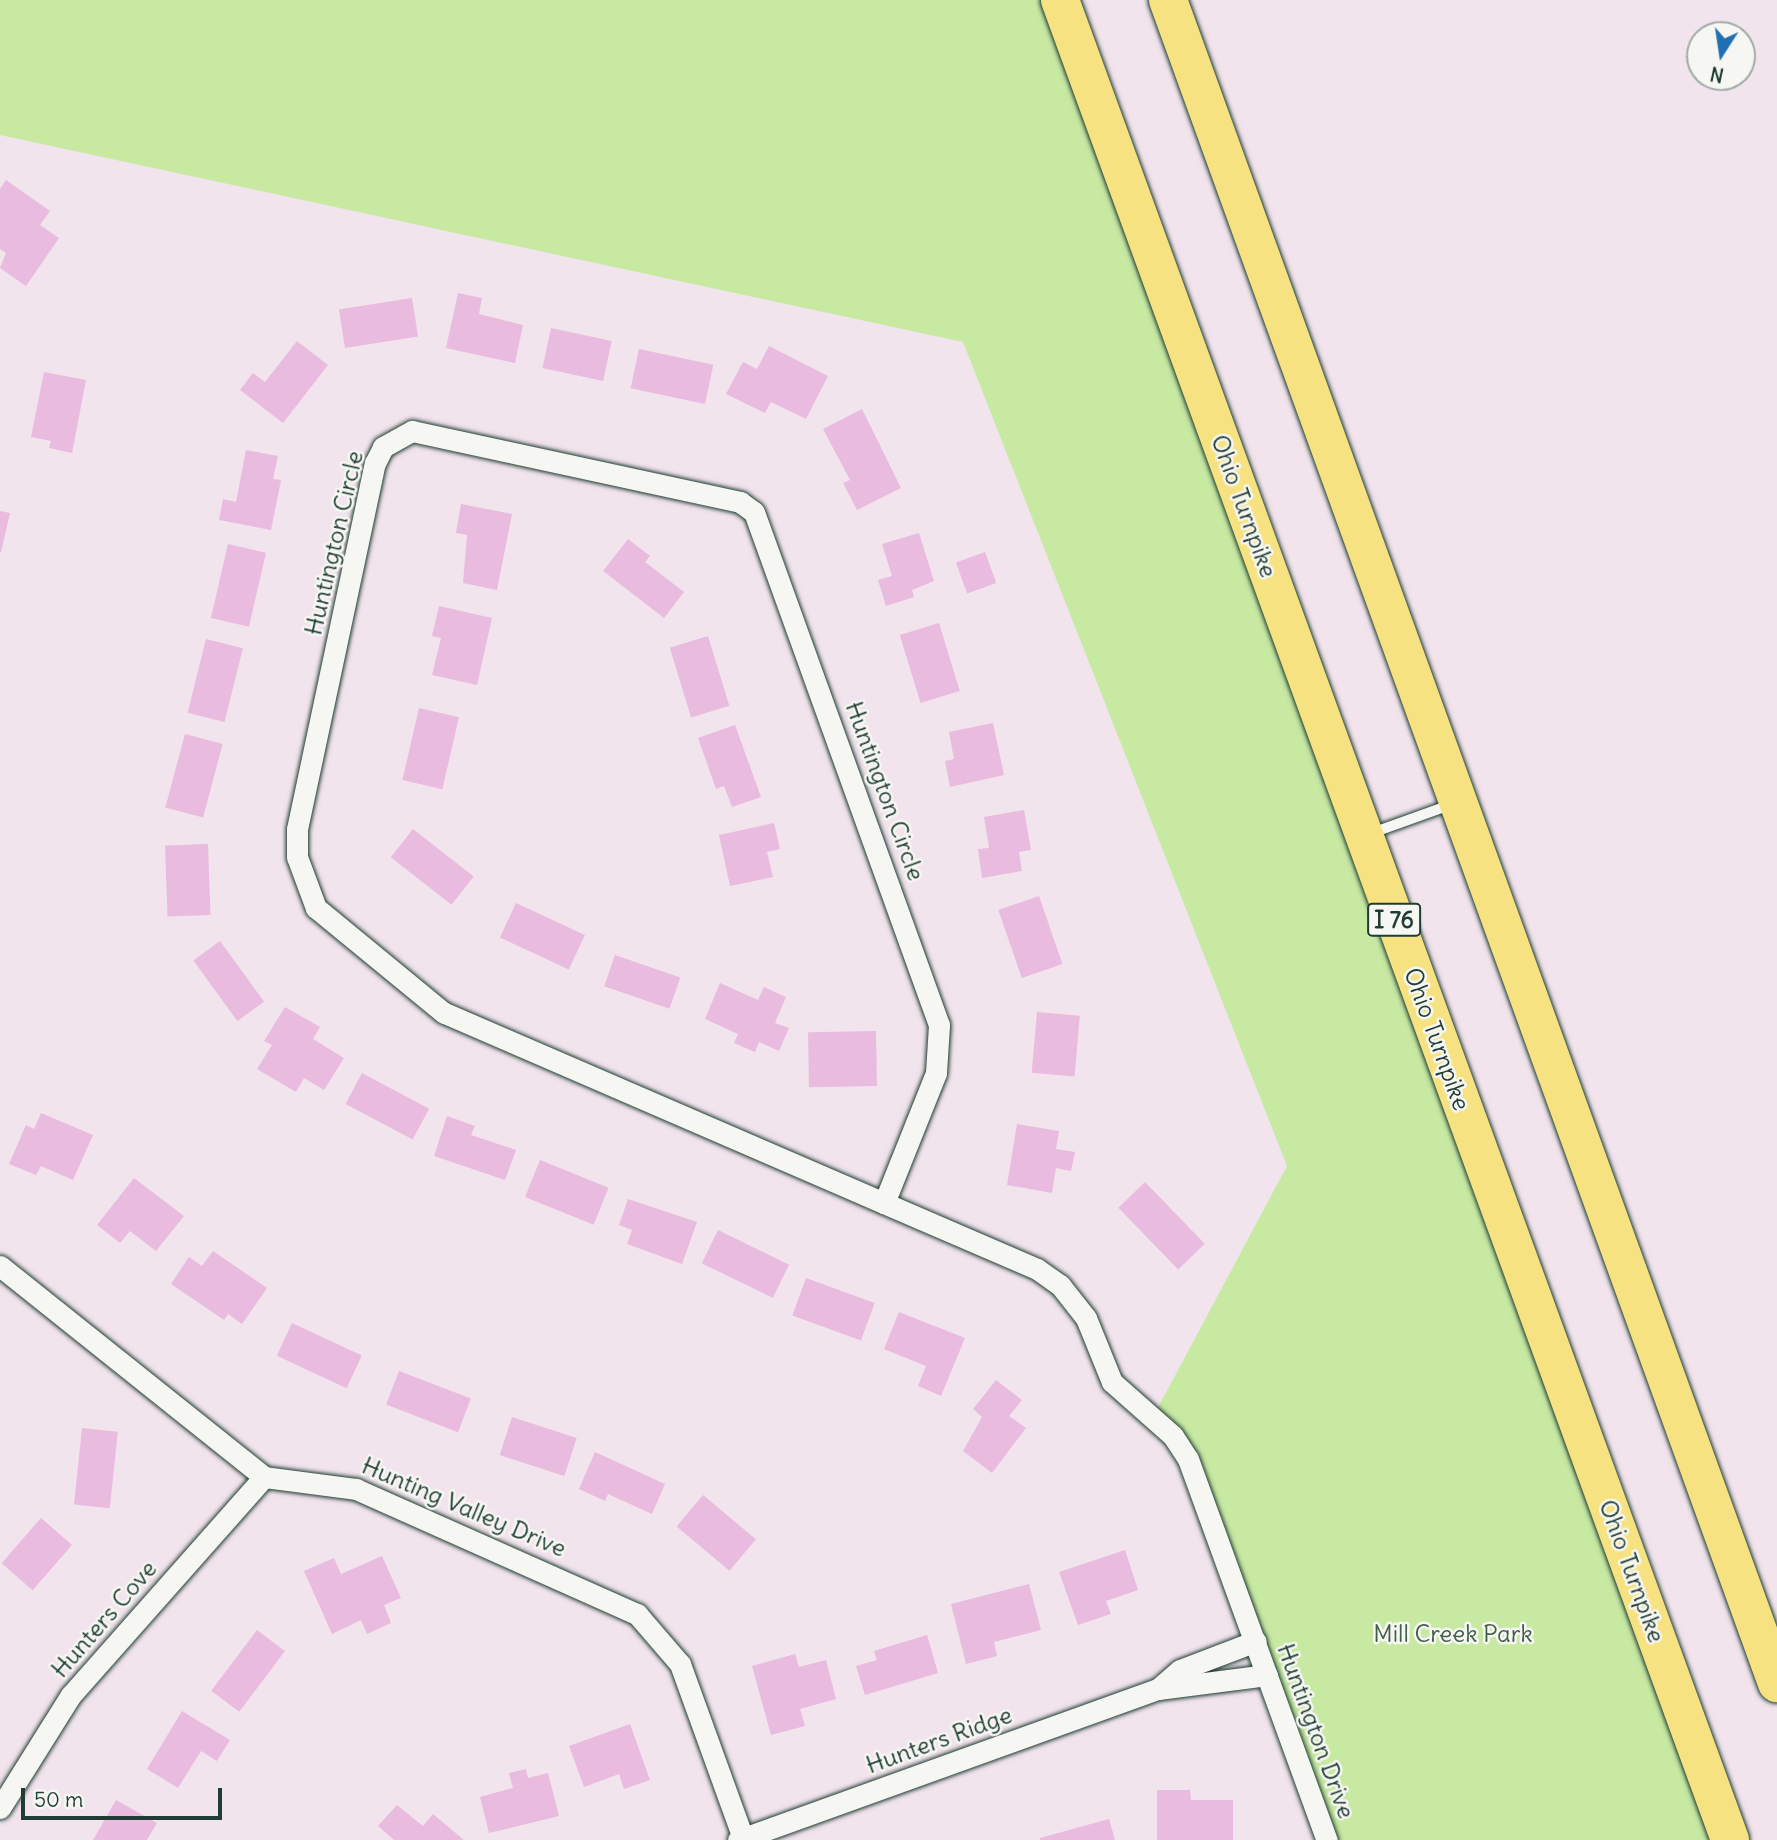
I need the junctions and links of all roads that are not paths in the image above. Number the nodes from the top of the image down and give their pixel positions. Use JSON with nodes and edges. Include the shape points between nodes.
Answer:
{"nodes":[{"id":1,"x":1060,"y":0,"type":"edge"},
{"id":2,"x":1168,"y":0,"type":"edge"},
{"id":3,"x":1458,"y":802,"type":"junction"},
{"id":4,"x":1364,"y":836,"type":"junction"},
{"id":5,"x":884,"y":1203,"type":"junction"},
{"id":6,"x":0,"y":1266,"type":"edge"},
{"id":7,"x":264,"y":1477,"type":"junction"},
{"id":8,"x":1256,"y":1641,"type":"junction"},
{"id":9,"x":1267,"y":1675,"type":"junction"},
{"id":10,"x":1777,"y":1683,"type":"edge"},
{"id":11,"x":1158,"y":1689,"type":"junction"},
{"id":12,"x":0,"y":1808,"type":"edge"},
{"id":13,"x":741,"y":1839,"type":"edge"},
{"id":14,"x":1327,"y":1840,"type":"edge"},
{"id":15,"x":1730,"y":1840,"type":"edge"}],
"edges":[{"from":1,"to":4,"type":"highway","name":"Ohio Turnpike","number":"I 76"},
{"from":2,"to":3,"type":"highway"},
{"from":3,"to":4,"type":"lane"},
{"from":3,"to":10,"type":"highway"},
{"from":4,"to":15,"type":"highway","name":"Ohio Turnpike","number":"I 76"},
{"from":5,"to":5,"type":"street","name":"Huntington Circle","via":[[444,1013],[316,908],[297,858],[297,829],[376,463],[397,435],[424,432],[465,440],[740,502],[754,512],[939,1024],[936,1073]]},
{"from":5,"to":8,"type":"street","name":"Huntington Circle","via":[[1037,1269],[1073,1298],[1112,1382],[1173,1436],[1188,1459]]},
{"from":6,"to":7,"type":"street"},
{"from":7,"to":12,"type":"street","name":"Hunters Cove","via":[[71,1695]]},
{"from":7,"to":13,"type":"street","name":"Hunting Valley Drive","via":[[356,1489],[637,1614],[680,1664]]},
{"from":8,"to":9,"type":"street","name":"Huntington Drive"},
{"from":8,"to":11,"type":"street","name":"Hunters Ridge","via":[[1180,1670]]},
{"from":9,"to":11,"type":"street","name":"Hunters Ridge"},
{"from":9,"to":14,"type":"street","name":"Huntington Drive"},
{"from":11,"to":13,"type":"street","name":"Hunters Ridge"}]}
